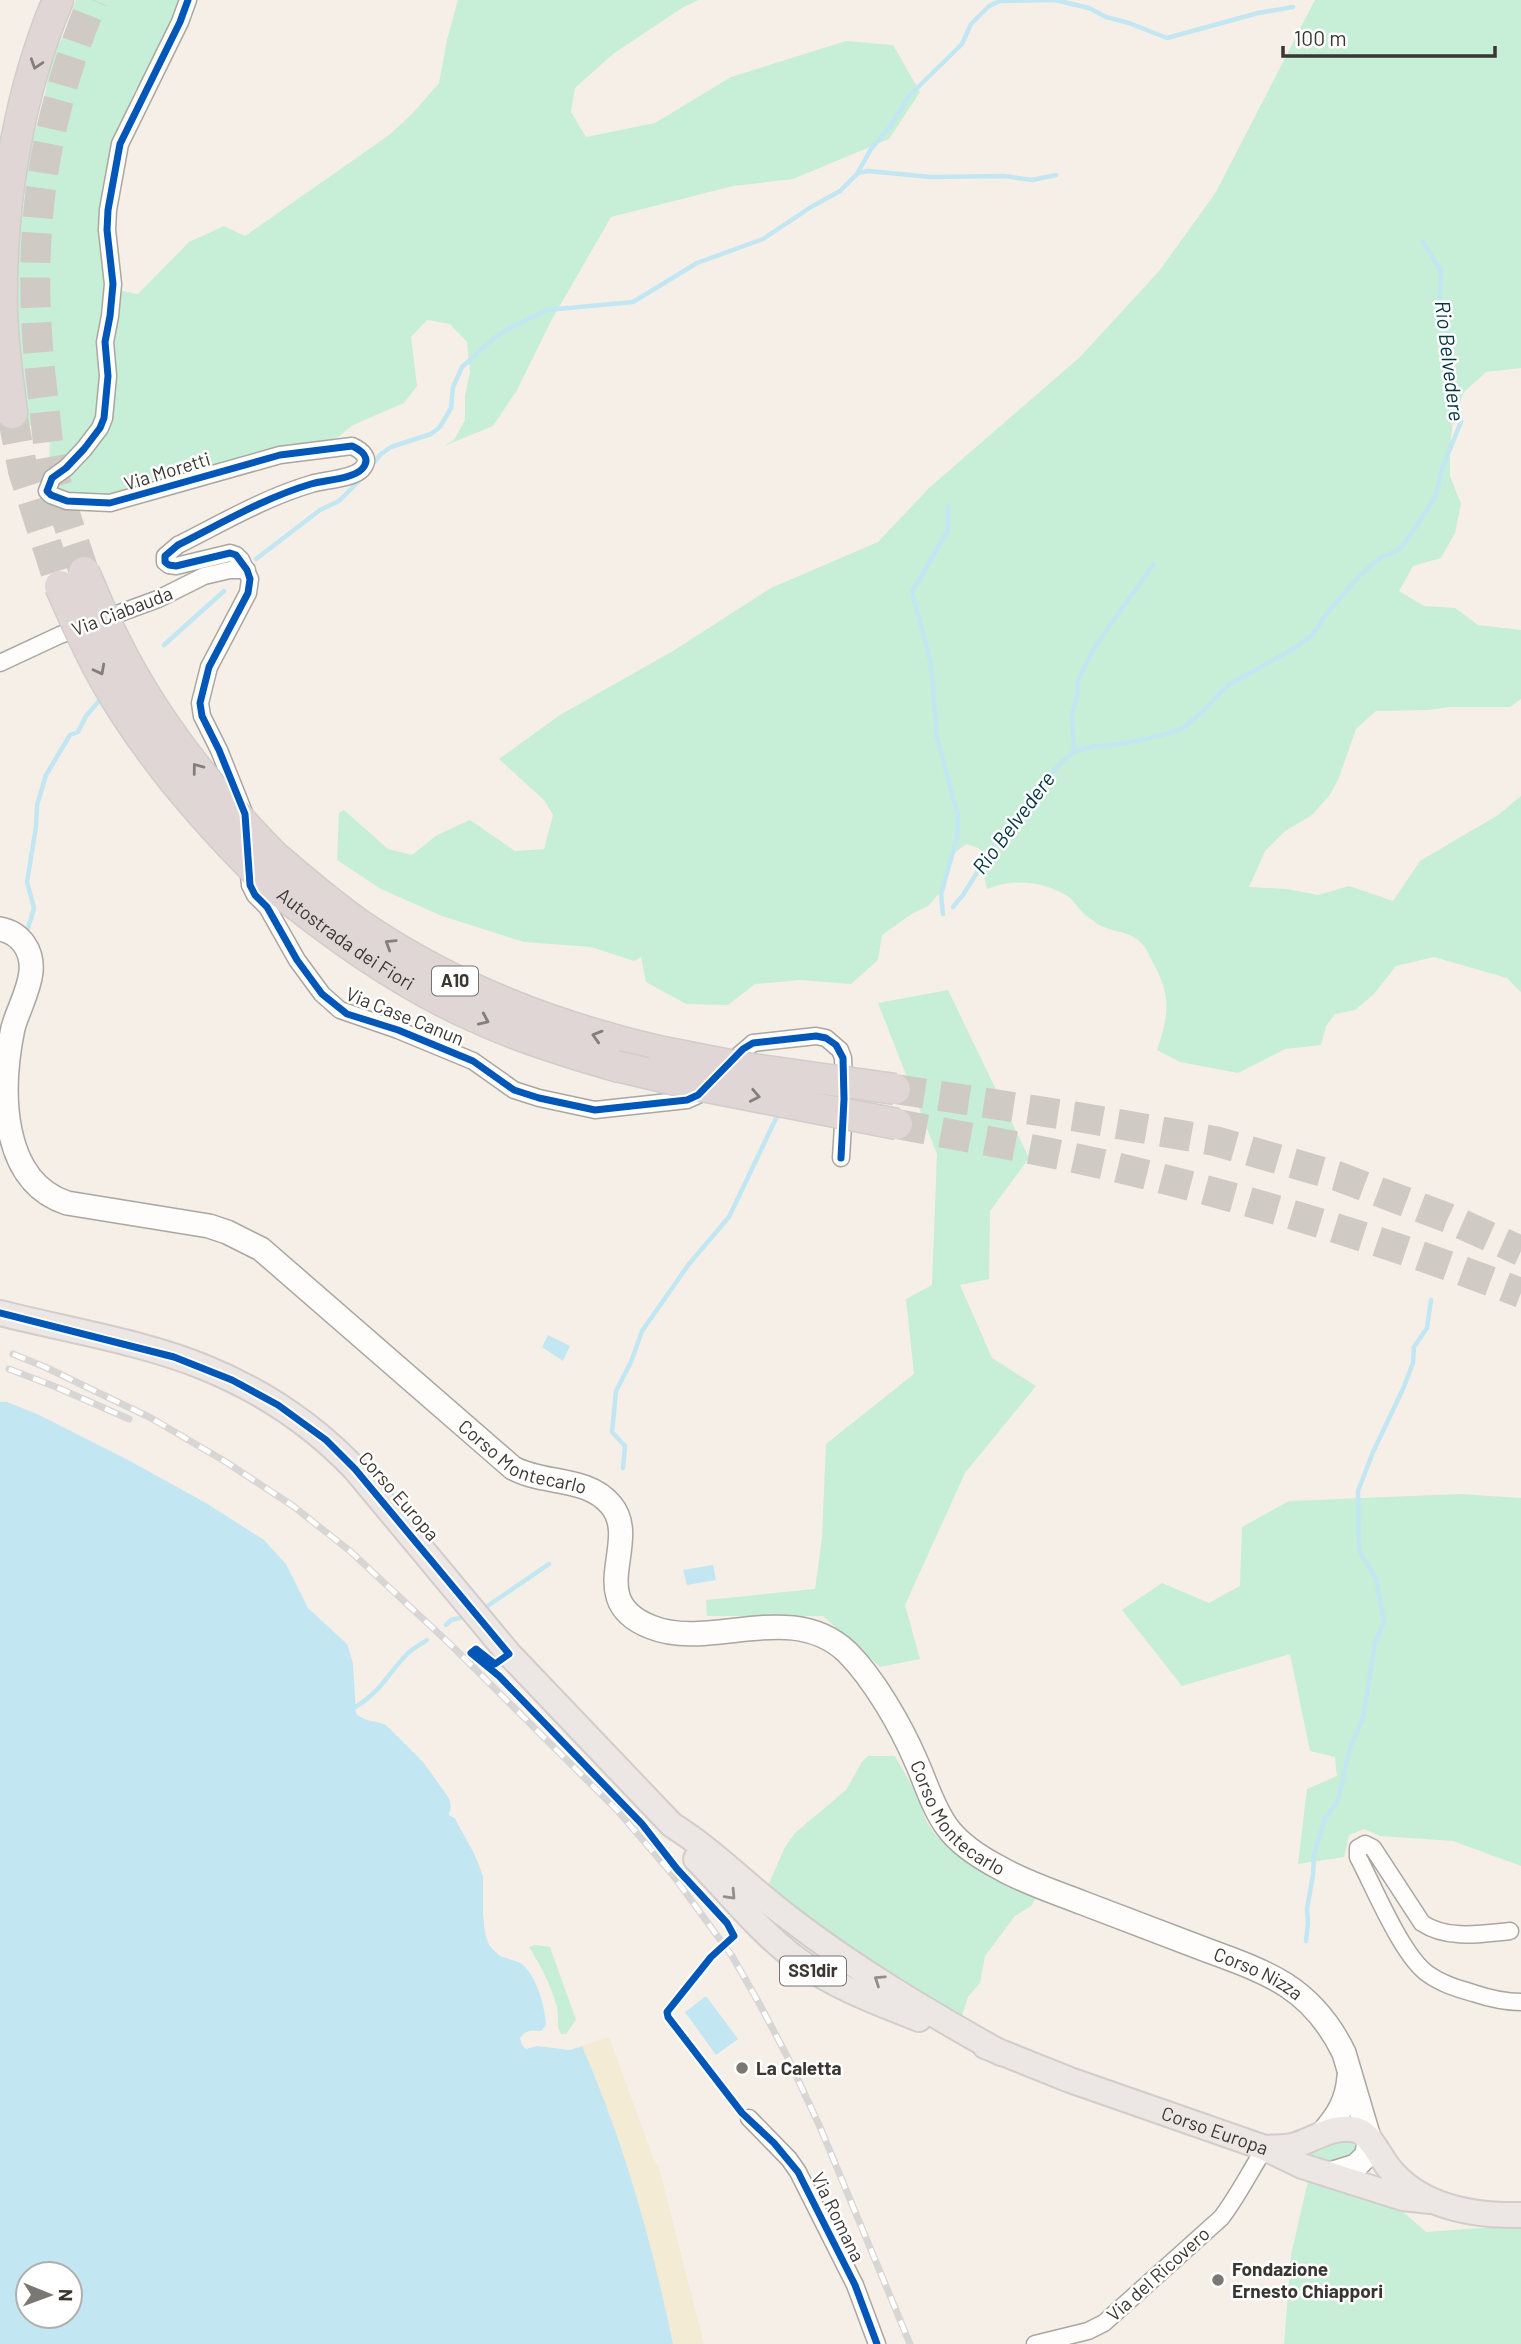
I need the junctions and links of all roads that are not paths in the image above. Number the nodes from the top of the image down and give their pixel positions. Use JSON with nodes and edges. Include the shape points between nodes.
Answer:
{"nodes":[{"id":1,"x":58,"y":0,"type":"edge"},
{"id":2,"x":188,"y":0,"type":"edge"},
{"id":3,"x":12,"y":413,"type":"tunnel mouth"},
{"id":4,"x":247,"y":570,"type":"junction"},
{"id":5,"x":72,"y":579,"type":"tunnel mouth"},
{"id":6,"x":0,"y":663,"type":"edge"},
{"id":7,"x":268,"y":867,"type":"junction"},
{"id":8,"x":0,"y":929,"type":"edge"},
{"id":9,"x":895,"y":1089,"type":"tunnel mouth"},
{"id":10,"x":897,"y":1124,"type":"tunnel mouth"},
{"id":11,"x":841,"y":1158,"type":"dead end"},
{"id":12,"x":0,"y":1313,"type":"edge"},
{"id":13,"x":672,"y":1825,"type":"junction"},
{"id":14,"x":1132,"y":1921,"type":"joint"},
{"id":15,"x":799,"y":1925,"type":"junction"},
{"id":16,"x":1510,"y":1931,"type":"dead end"},
{"id":17,"x":781,"y":1946,"type":"junction"},
{"id":18,"x":1521,"y":2003,"type":"edge"},
{"id":19,"x":1001,"y":2053,"type":"junction"},
{"id":20,"x":1349,"y":2071,"type":"junction"},
{"id":21,"x":748,"y":2118,"type":"dead end"},
{"id":22,"x":1321,"y":2135,"type":"junction"},
{"id":23,"x":1370,"y":2141,"type":"junction"},
{"id":24,"x":1257,"y":2152,"type":"junction"},
{"id":25,"x":1330,"y":2174,"type":"junction"},
{"id":26,"x":1430,"y":2200,"type":"junction"},
{"id":27,"x":1521,"y":2214,"type":"edge"},
{"id":28,"x":877,"y":2344,"type":"edge"},
{"id":29,"x":1035,"y":2344,"type":"edge"}],
"edges":[{"from":1,"to":3,"type":"highway","one_way":true,"via":[[34,70],[9,191],[2,305]]},
{"from":2,"to":4,"type":"street","name":"Via Moretti","via":[[120,144],[108,210],[113,284],[105,342],[108,383],[104,418],[84,449],[52,478],[47,491],[67,501],[110,503],[280,455],[352,446],[362,450],[366,463],[354,475],[287,492],[178,545],[165,556],[165,562],[176,566],[230,553]]},
{"from":4,"to":6,"type":"street","name":"Via Ciabauda","via":[[204,576]]},
{"from":4,"to":11,"type":"street","name":"Via Case Canun","via":[[248,593],[209,667],[200,704],[202,716],[245,814],[250,885],[322,994],[347,1014],[473,1061],[514,1090],[595,1110],[687,1100],[752,1043],[816,1035],[827,1038],[843,1058]]},
{"from":5,"to":7,"type":"highway","name":"Autostrada dei Fiori","number":"A10","bridge":true,"via":[[104,680],[155,756],[199,811]]},
{"from":9,"to":7,"type":"highway","name":"Autostrada dei Fiori","number":"A10","one_way":true,"bridge":true,"via":[[663,1052],[517,1009],[446,976]]},
{"from":7,"to":10,"type":"highway","name":"Autostrada dei Fiori","number":"A10","one_way":true,"bridge":true,"via":[[313,919],[355,949],[438,999],[515,1034],[616,1066]]},
{"from":8,"to":14,"type":"main road","name":"Corso Montecarlo","via":[[19,938],[30,962],[11,1040],[5,1101],[13,1156],[33,1185],[67,1203],[209,1226],[261,1249],[513,1468],[535,1478],[580,1486],[610,1504],[622,1535],[615,1583],[623,1605],[635,1618],[668,1632],[798,1629],[836,1643],[862,1669],[914,1755],[939,1815],[971,1851],[1011,1874]]},
{"from":12,"to":13,"type":"main road","name":"Corso Europa","number":"SS1dir","via":[[206,1368],[303,1422],[355,1469],[509,1654]]},
{"from":13,"to":15,"type":"main road","name":"Corso Europa","number":"SS1dir"},
{"from":13,"to":17,"type":"main road","name":"Corso Europa","number":"SS1dir","one_way":true,"via":[[686,1849]]},
{"from":14,"to":20,"type":"main road","name":"Corso Nizza","via":[[1252,1967],[1286,1986],[1314,2008],[1332,2031]]},
{"from":15,"to":17,"type":"main road","via":[[782,1930]]},
{"from":19,"to":15,"type":"main road","name":"Corso Europa","number":"SS1dir","one_way":true,"via":[[921,2008]]},
{"from":16,"to":18,"type":"street","via":[[1453,1934],[1433,1930],[1422,1923],[1373,1847],[1365,1844],[1358,1848],[1358,1857],[1404,1946],[1425,1972],[1444,1984]]},
{"from":17,"to":19,"type":"main road","name":"Corso Europa","number":"SS1dir","via":[[830,1981]]},
{"from":19,"to":24,"type":"main road","name":"Corso Europa","number":"SS1dir"},
{"from":20,"to":22,"type":"main road","via":[[1340,2112]]},
{"from":20,"to":23,"type":"main road","name":"Corso Nizza"},
{"from":21,"to":28,"type":"street","name":"Via Romana","via":[[798,2172],[855,2285]]},
{"from":22,"to":23,"type":"main road","number":"SS1dir","via":[[1354,2130]]},
{"from":22,"to":24,"type":"main road","number":"SS1dir"},
{"from":23,"to":25,"type":"main road","via":[[1366,2156],[1356,2165]]},
{"from":23,"to":26,"type":"main road","via":[[1405,2186]]},
{"from":24,"to":25,"type":"main road","name":"Corso Europa","number":"SS1dir"},
{"from":24,"to":29,"type":"street","name":"Via del Ricovero","via":[[1237,2198],[1221,2217],[1104,2323]]},
{"from":25,"to":26,"type":"main road","name":"Corso Europa","number":"SS1dir","via":[[1403,2198]]},
{"from":26,"to":27,"type":"main road","via":[[1464,2211]]}]}
